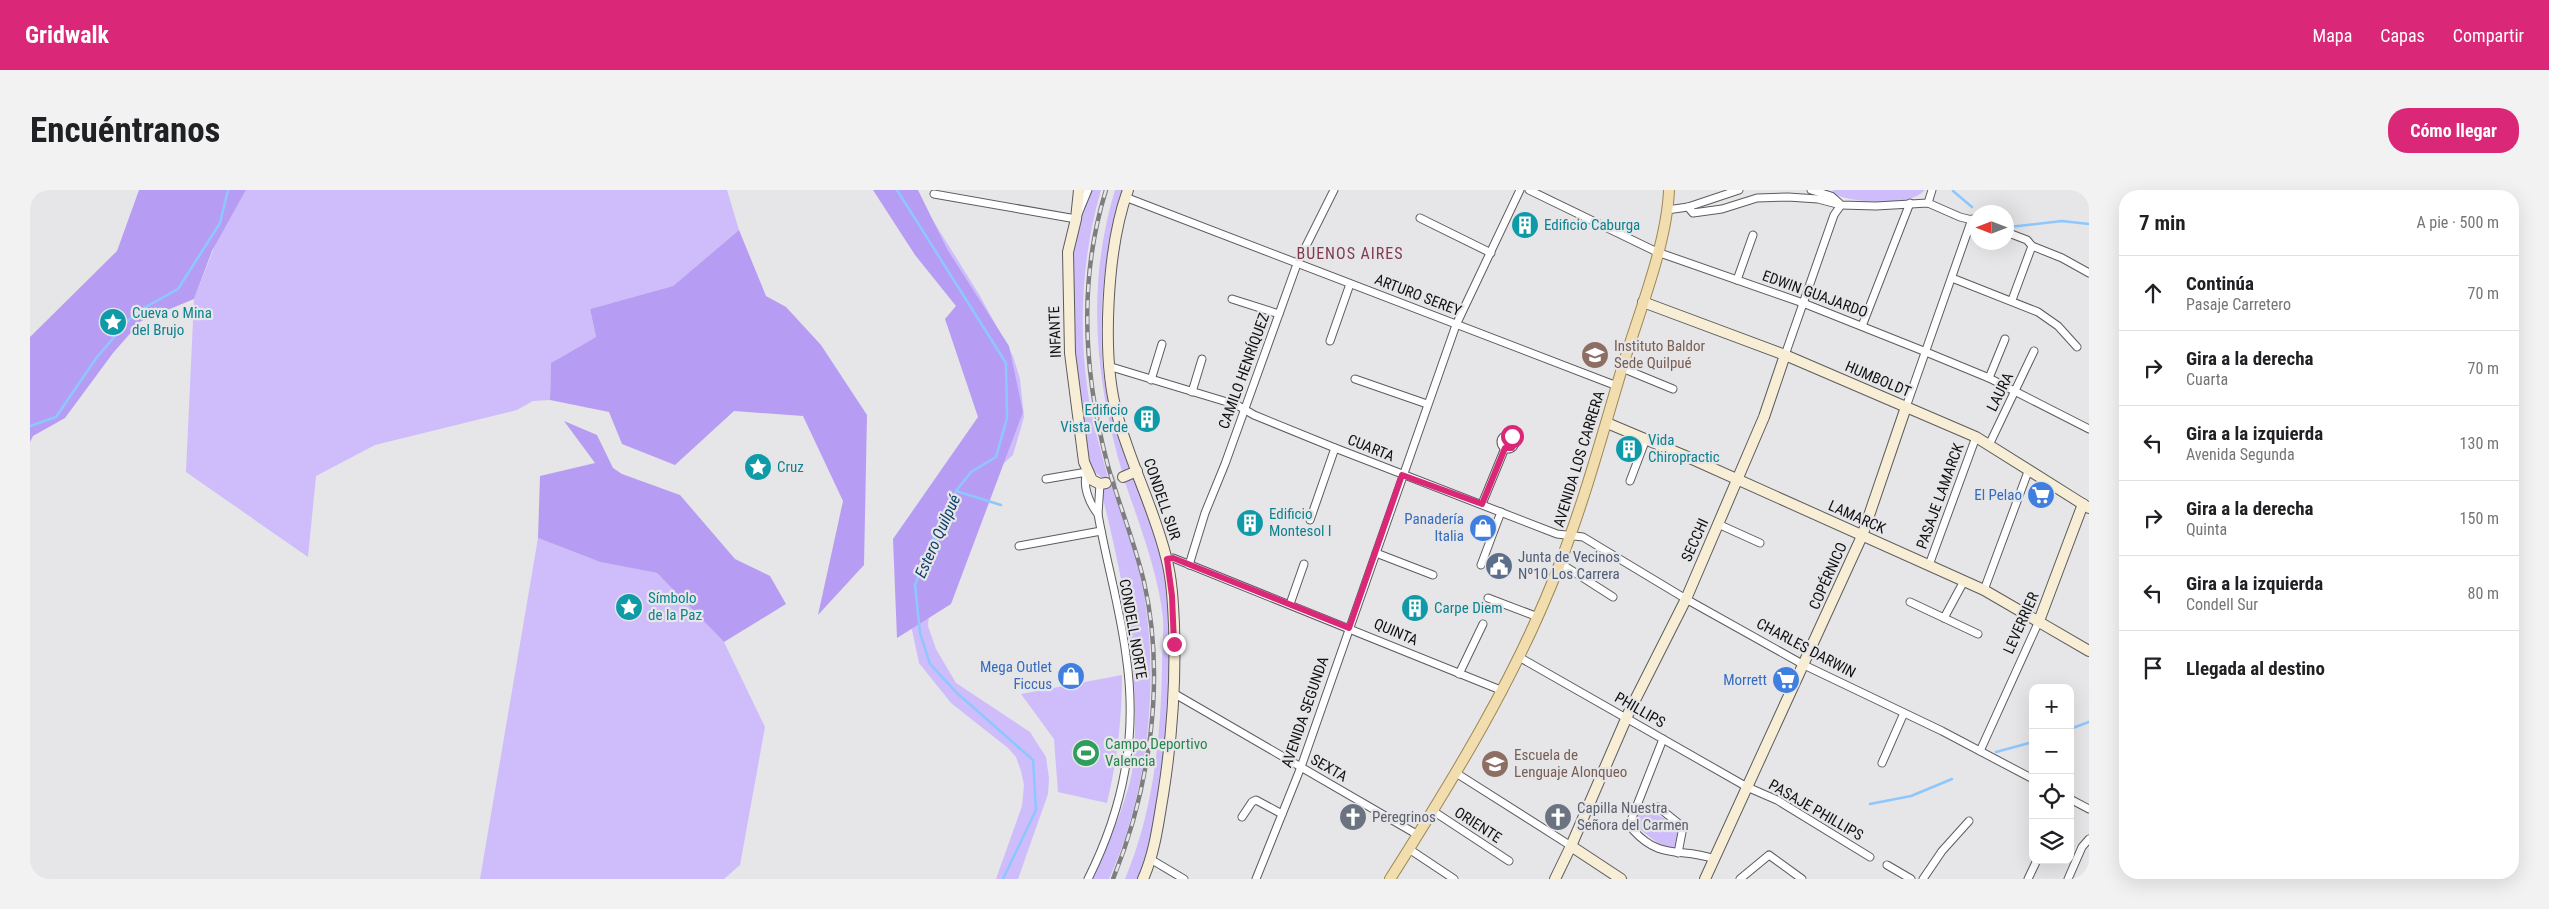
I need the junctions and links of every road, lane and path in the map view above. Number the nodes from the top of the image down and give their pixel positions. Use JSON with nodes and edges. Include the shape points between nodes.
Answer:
{"nodes":[{"id":1,"x":1079,"y":190,"type":"edge"},
{"id":2,"x":1088,"y":190,"type":"edge"},
{"id":3,"x":1334,"y":190,"type":"edge"},
{"id":4,"x":1520,"y":190,"type":"edge"},
{"id":5,"x":1529,"y":190,"type":"edge"},
{"id":6,"x":1669,"y":190,"type":"edge"},
{"id":7,"x":1736,"y":190,"type":"edge"},
{"id":8,"x":1811,"y":190,"type":"edge"},
{"id":9,"x":1932,"y":190,"type":"edge"},
{"id":10,"x":934,"y":194,"type":"dead end"},
{"id":11,"x":1126,"y":194,"type":"edge"},
{"id":12,"x":1910,"y":203,"type":"junction"},
{"id":13,"x":1928,"y":203,"type":"junction"},
{"id":14,"x":1841,"y":205,"type":"junction"},
{"id":15,"x":1688,"y":207,"type":"junction"},
{"id":16,"x":1667,"y":210,"type":"junction"},
{"id":17,"x":1420,"y":218,"type":"dead end"},
{"id":18,"x":1076,"y":219,"type":"junction"},
{"id":19,"x":1969,"y":219,"type":"edge"},
{"id":20,"x":1969,"y":233,"type":"edge"},
{"id":21,"x":2014,"y":235,"type":"edge"},
{"id":22,"x":1753,"y":236,"type":"dead end"},
{"id":23,"x":2032,"y":246,"type":"junction"},
{"id":24,"x":1657,"y":252,"type":"junction"},
{"id":25,"x":1491,"y":253,"type":"junction"},
{"id":26,"x":1297,"y":264,"type":"junction"},
{"id":27,"x":2089,"y":273,"type":"edge"},
{"id":28,"x":1952,"y":278,"type":"junction"},
{"id":29,"x":1737,"y":280,"type":"junction"},
{"id":30,"x":1350,"y":284,"type":"junction"},
{"id":31,"x":1232,"y":299,"type":"dead end"},
{"id":32,"x":2012,"y":300,"type":"junction"},
{"id":33,"x":1643,"y":302,"type":"junction"},
{"id":34,"x":1803,"y":303,"type":"junction"},
{"id":35,"x":1279,"y":314,"type":"junction"},
{"id":36,"x":1456,"y":324,"type":"junction"},
{"id":37,"x":1862,"y":326,"type":"junction"},
{"id":38,"x":2005,"y":339,"type":"dead end"},
{"id":39,"x":1330,"y":341,"type":"dead end"},
{"id":40,"x":1162,"y":344,"type":"dead end"},
{"id":41,"x":2077,"y":347,"type":"dead end"},
{"id":42,"x":2034,"y":351,"type":"dead end"},
{"id":43,"x":1926,"y":352,"type":"junction"},
{"id":44,"x":1785,"y":355,"type":"junction"},
{"id":45,"x":1202,"y":359,"type":"dead end"},
{"id":46,"x":1108,"y":366,"type":"junction"},
{"id":47,"x":1622,"y":368,"type":"junction"},
{"id":48,"x":1989,"y":378,"type":"junction"},
{"id":49,"x":1354,"y":379,"type":"dead end"},
{"id":50,"x":1150,"y":380,"type":"junction"},
{"id":51,"x":1617,"y":386,"type":"junction"},
{"id":52,"x":1673,"y":389,"type":"dead end"},
{"id":53,"x":1192,"y":392,"type":"junction"},
{"id":54,"x":2015,"y":392,"type":"junction"},
{"id":55,"x":1427,"y":404,"type":"junction"},
{"id":56,"x":1906,"y":407,"type":"junction"},
{"id":57,"x":1245,"y":410,"type":"junction"},
{"id":58,"x":1607,"y":423,"type":"junction"},
{"id":59,"x":2089,"y":429,"type":"edge"},
{"id":60,"x":1976,"y":437,"type":"junction"},
{"id":61,"x":1646,"y":439,"type":"junction"},
{"id":62,"x":1989,"y":445,"type":"junction"},
{"id":63,"x":1335,"y":448,"type":"junction"},
{"id":64,"x":1505,"y":448,"type":"dead end"},
{"id":65,"x":2029,"y":469,"type":"junction"},
{"id":66,"x":1137,"y":471,"type":"junction"},
{"id":67,"x":1087,"y":472,"type":"junction"},
{"id":68,"x":1402,"y":475,"type":"junction"},
{"id":69,"x":1123,"y":477,"type":"tunnel mouth"},
{"id":70,"x":1046,"y":479,"type":"dead end"},
{"id":71,"x":1630,"y":481,"type":"dead end"},
{"id":72,"x":1737,"y":481,"type":"junction"},
{"id":73,"x":1103,"y":483,"type":"joint"},
{"id":74,"x":1482,"y":504,"type":"junction"},
{"id":75,"x":2086,"y":506,"type":"edge"},
{"id":76,"x":1502,"y":512,"type":"junction"},
{"id":77,"x":1098,"y":514,"type":"junction"},
{"id":78,"x":1310,"y":520,"type":"dead end"},
{"id":79,"x":1718,"y":524,"type":"junction"},
{"id":80,"x":1101,"y":531,"type":"junction"},
{"id":81,"x":1571,"y":535,"type":"junction"},
{"id":82,"x":1862,"y":536,"type":"junction"},
{"id":83,"x":1760,"y":543,"type":"dead end"},
{"id":84,"x":1019,"y":546,"type":"dead end"},
{"id":85,"x":1376,"y":553,"type":"junction"},
{"id":86,"x":1106,"y":558,"type":"joint"},
{"id":87,"x":1167,"y":559,"type":"junction"},
{"id":88,"x":1560,"y":563,"type":"junction"},
{"id":89,"x":1304,"y":564,"type":"dead end"},
{"id":90,"x":1189,"y":565,"type":"junction"},
{"id":91,"x":1481,"y":565,"type":"dead end"},
{"id":92,"x":1929,"y":565,"type":"junction"},
{"id":93,"x":1433,"y":575,"type":"dead end"},
{"id":94,"x":1964,"y":581,"type":"junction"},
{"id":95,"x":1984,"y":590,"type":"junction"},
{"id":96,"x":1488,"y":598,"type":"dead end"},
{"id":97,"x":1613,"y":598,"type":"dead end"},
{"id":98,"x":1686,"y":599,"type":"junction"},
{"id":99,"x":1910,"y":602,"type":"dead end"},
{"id":100,"x":1290,"y":604,"type":"junction"},
{"id":101,"x":1538,"y":617,"type":"junction"},
{"id":102,"x":1944,"y":618,"type":"junction"},
{"id":103,"x":2039,"y":620,"type":"junction"},
{"id":104,"x":1483,"y":624,"type":"dead end"},
{"id":105,"x":1349,"y":628,"type":"junction"},
{"id":106,"x":1978,"y":634,"type":"dead end"},
{"id":107,"x":2088,"y":647,"type":"edge"},
{"id":108,"x":1519,"y":657,"type":"junction"},
{"id":109,"x":1804,"y":665,"type":"junction"},
{"id":110,"x":1459,"y":674,"type":"junction"},
{"id":111,"x":1503,"y":691,"type":"junction"},
{"id":112,"x":1175,"y":694,"type":"junction"},
{"id":113,"x":1904,"y":713,"type":"junction"},
{"id":114,"x":1626,"y":718,"type":"junction"},
{"id":115,"x":1662,"y":739,"type":"junction"},
{"id":116,"x":1980,"y":751,"type":"junction"},
{"id":117,"x":1882,"y":763,"type":"dead end"},
{"id":118,"x":1301,"y":767,"type":"junction"},
{"id":119,"x":1456,"y":773,"type":"junction"},
{"id":120,"x":2029,"y":777,"type":"edge"},
{"id":121,"x":1747,"y":787,"type":"junction"},
{"id":122,"x":2074,"y":802,"type":"edge"},
{"id":123,"x":1658,"y":808,"type":"dead end"},
{"id":124,"x":2089,"y":809,"type":"edge"},
{"id":125,"x":1433,"y":811,"type":"junction"},
{"id":126,"x":1282,"y":814,"type":"junction"},
{"id":127,"x":1242,"y":817,"type":"dead end"},
{"id":128,"x":1970,"y":821,"type":"dead end"},
{"id":129,"x":1418,"y":835,"type":"junction"},
{"id":130,"x":2089,"y":840,"type":"edge"},
{"id":131,"x":1572,"y":846,"type":"junction"},
{"id":132,"x":1409,"y":849,"type":"junction"},
{"id":133,"x":1678,"y":853,"type":"junction"},
{"id":134,"x":1870,"y":857,"type":"dead end"},
{"id":135,"x":1714,"y":859,"type":"junction"},
{"id":136,"x":1152,"y":860,"type":"junction"},
{"id":137,"x":1508,"y":861,"type":"dead end"},
{"id":138,"x":2035,"y":864,"type":"edge"},
{"id":139,"x":1887,"y":865,"type":"dead end"},
{"id":140,"x":1088,"y":879,"type":"edge"},
{"id":141,"x":1143,"y":879,"type":"edge"},
{"id":142,"x":1184,"y":879,"type":"edge"},
{"id":143,"x":1256,"y":879,"type":"edge"},
{"id":144,"x":1390,"y":879,"type":"edge"},
{"id":145,"x":1454,"y":879,"type":"edge"},
{"id":146,"x":1555,"y":879,"type":"edge"},
{"id":147,"x":1621,"y":879,"type":"edge"},
{"id":148,"x":1705,"y":879,"type":"edge"},
{"id":149,"x":1740,"y":879,"type":"edge"},
{"id":150,"x":1802,"y":879,"type":"edge"},
{"id":151,"x":1911,"y":879,"type":"edge"},
{"id":152,"x":1923,"y":879,"type":"edge"},
{"id":153,"x":2028,"y":879,"type":"edge"},
{"id":154,"x":2068,"y":879,"type":"edge"}],
"edges":[{"from":1,"to":18,"type":"street","name":"INFANTE"},
{"from":2,"to":18,"type":"street"},
{"from":3,"to":26,"type":"street","name":"CAMILO HENRÍQUEZ"},
{"from":4,"to":25,"type":"street","name":"AVENIDA SEGUNDA"},
{"from":5,"to":24,"type":"street","name":"EDWIN GUAJARDO"},
{"from":6,"to":16,"type":"main road","name":"AVENIDA LOS CARRERA"},
{"from":7,"to":15,"type":"street"},
{"from":8,"to":14,"type":"street","via":[[1831,196]]},
{"from":9,"to":13,"type":"street"},
{"from":10,"to":18,"type":"street"},
{"from":11,"to":26,"type":"street","name":"ARTURO SEREY"},
{"from":11,"to":46,"type":"street","name":"CONDELL SUR","via":[[1116,231],[1112,266]]},
{"from":12,"to":13,"type":"street"},
{"from":12,"to":14,"type":"street"},
{"from":12,"to":37,"type":"street"},
{"from":13,"to":19,"type":"street"},
{"from":14,"to":15,"type":"street","via":[[1818,199],[1757,198],[1722,209],[1693,213]]},
{"from":14,"to":34,"type":"street","name":"SECCHI","via":[[1834,216]]},
{"from":15,"to":16,"type":"street"},
{"from":16,"to":24,"type":"main road","name":"AVENIDA LOS CARRERA"},
{"from":17,"to":25,"type":"street"},
{"from":18,"to":67,"type":"street","name":"INFANTE","via":[[1068,252],[1070,353]]},
{"from":20,"to":28,"type":"street","name":"COPÉRNICO"},
{"from":21,"to":23,"type":"street","via":[[2027,240]]},
{"from":22,"to":29,"type":"street"},
{"from":23,"to":27,"type":"street"},
{"from":23,"to":32,"type":"street"},
{"from":24,"to":29,"type":"street","name":"EDWIN GUAJARDO"},
{"from":24,"to":33,"type":"main road","name":"AVENIDA LOS CARRERA"},
{"from":25,"to":36,"type":"street","name":"AVENIDA SEGUNDA"},
{"from":26,"to":30,"type":"street","name":"ARTURO SEREY"},
{"from":26,"to":35,"type":"street","name":"CAMILO HENRÍQUEZ"},
{"from":28,"to":32,"type":"street"},
{"from":28,"to":43,"type":"street","name":"COPÉRNICO"},
{"from":29,"to":34,"type":"street","name":"EDWIN GUAJARDO"},
{"from":30,"to":36,"type":"street","name":"ARTURO SEREY"},
{"from":30,"to":39,"type":"street"},
{"from":31,"to":35,"type":"street"},
{"from":32,"to":41,"type":"street","via":[[2058,326]]},
{"from":33,"to":44,"type":"street","name":"HUMBOLDT"},
{"from":33,"to":47,"type":"main road","name":"AVENIDA LOS CARRERA"},
{"from":34,"to":37,"type":"street","name":"EDWIN GUAJARDO"},
{"from":34,"to":44,"type":"street","name":"SECCHI"},
{"from":35,"to":57,"type":"street","name":"CAMILO HENRÍQUEZ"},
{"from":36,"to":51,"type":"street","name":"ARTURO SEREY"},
{"from":36,"to":55,"type":"street","name":"AVENIDA SEGUNDA"},
{"from":37,"to":43,"type":"street","name":"EDWIN GUAJARDO"},
{"from":38,"to":48,"type":"street"},
{"from":40,"to":50,"type":"street"},
{"from":42,"to":54,"type":"street","name":"LAURA"},
{"from":43,"to":48,"type":"street","name":"EDWIN GUAJARDO"},
{"from":43,"to":56,"type":"street","name":"COPÉRNICO"},
{"from":44,"to":56,"type":"street","name":"HUMBOLDT"},
{"from":44,"to":72,"type":"street","name":"SECCHI"},
{"from":45,"to":53,"type":"street"},
{"from":46,"to":50,"type":"street","name":"CUARTA"},
{"from":46,"to":66,"type":"street","name":"CONDELL SUR","via":[[1117,414]]},
{"from":47,"to":51,"type":"main road","name":"AVENIDA LOS CARRERA"},
{"from":47,"to":52,"type":"street"},
{"from":48,"to":54,"type":"street","name":"EDWIN GUAJARDO"},
{"from":49,"to":55,"type":"street"},
{"from":50,"to":53,"type":"street","name":"CUARTA"},
{"from":51,"to":58,"type":"main road","name":"AVENIDA LOS CARRERA"},
{"from":53,"to":57,"type":"street","name":"CUARTA"},
{"from":54,"to":59,"type":"street","name":"EDWIN GUAJARDO"},
{"from":54,"to":62,"type":"street","name":"LAURA"},
{"from":55,"to":68,"type":"street","name":"AVENIDA SEGUNDA"},
{"from":56,"to":60,"type":"street","name":"HUMBOLDT"},
{"from":56,"to":82,"type":"street","name":"COPÉRNICO"},
{"from":57,"to":63,"type":"street","name":"CUARTA"},
{"from":57,"to":90,"type":"street","name":"CAMILO HENRÍQUEZ","via":[[1205,513]]},
{"from":58,"to":61,"type":"street","name":"LAMARCK"},
{"from":58,"to":81,"type":"main road","name":"AVENIDA LOS CARRERA"},
{"from":60,"to":62,"type":"street","name":"HUMBOLDT"},
{"from":60,"to":92,"type":"street","name":"PASAJE LAMARCK"},
{"from":61,"to":71,"type":"street"},
{"from":61,"to":72,"type":"street","name":"LAMARCK"},
{"from":62,"to":65,"type":"street","name":"HUMBOLDT"},
{"from":63,"to":68,"type":"street","name":"CUARTA"},
{"from":63,"to":78,"type":"street"},
{"from":64,"to":74,"type":"street"},
{"from":65,"to":75,"type":"street","name":"HUMBOLDT"},
{"from":65,"to":95,"type":"street"},
{"from":66,"to":69,"type":"street"},
{"from":66,"to":87,"type":"street","name":"CONDELL SUR"},
{"from":67,"to":70,"type":"street"},
{"from":67,"to":73,"type":"street","name":"INFANTE","via":[[1092,480]]},
{"from":67,"to":77,"type":"street","name":"INFANTE","via":[[1084,478],[1090,504]]},
{"from":68,"to":74,"type":"street","name":"CUARTA"},
{"from":68,"to":85,"type":"street","name":"AVENIDA SEGUNDA"},
{"from":72,"to":79,"type":"street","name":"SECCHI"},
{"from":72,"to":82,"type":"street","name":"LAMARCK"},
{"from":73,"to":77,"type":"street","name":"INFANTE"},
{"from":74,"to":76,"type":"street","name":"CUARTA"},
{"from":75,"to":103,"type":"street","name":"LEVERRIER"},
{"from":76,"to":81,"type":"street","name":"CUARTA","via":[[1557,534]]},
{"from":76,"to":91,"type":"street"},
{"from":77,"to":80,"type":"street","name":"INFANTE"},
{"from":79,"to":83,"type":"street"},
{"from":79,"to":98,"type":"street","name":"SECCHI"},
{"from":80,"to":84,"type":"street"},
{"from":80,"to":86,"type":"street","name":"INFANTE"},
{"from":81,"to":88,"type":"main road","name":"AVENIDA LOS CARRERA"},
{"from":81,"to":98,"type":"street","name":"CHARLES DARWIN","via":[[1583,537]]},
{"from":82,"to":92,"type":"street","name":"LAMARCK"},
{"from":82,"to":109,"type":"street","name":"COPÉRNICO"},
{"from":85,"to":93,"type":"street"},
{"from":85,"to":105,"type":"street","name":"AVENIDA SEGUNDA"},
{"from":86,"to":140,"type":"street","name":"CONDELL NORTE","via":[[1126,654],[1131,731],[1118,808]]},
{"from":87,"to":90,"type":"street","name":"QUINTA","via":[[1173,558]]},
{"from":87,"to":112,"type":"street","name":"CONDELL SUR","via":[[1172,596]]},
{"from":88,"to":97,"type":"street"},
{"from":88,"to":101,"type":"main road","name":"AVENIDA LOS CARRERA"},
{"from":89,"to":100,"type":"street"},
{"from":90,"to":100,"type":"street","name":"QUINTA"},
{"from":92,"to":94,"type":"street","name":"LAMARCK"},
{"from":94,"to":95,"type":"street","name":"LAMARCK"},
{"from":94,"to":102,"type":"street"},
{"from":95,"to":103,"type":"street","name":"LAMARCK"},
{"from":96,"to":101,"type":"street"},
{"from":98,"to":109,"type":"street","name":"CHARLES DARWIN"},
{"from":98,"to":114,"type":"street","name":"SECCHI"},
{"from":99,"to":102,"type":"street"},
{"from":100,"to":105,"type":"street","name":"QUINTA"},
{"from":101,"to":108,"type":"main road","name":"AVENIDA LOS CARRERA"},
{"from":102,"to":106,"type":"street"},
{"from":103,"to":107,"type":"street","name":"LAMARCK"},
{"from":103,"to":116,"type":"street","name":"LEVERRIER"},
{"from":104,"to":110,"type":"street"},
{"from":105,"to":110,"type":"street","name":"QUINTA"},
{"from":105,"to":118,"type":"street","name":"AVENIDA SEGUNDA"},
{"from":108,"to":111,"type":"main road","name":"AVENIDA LOS CARRERA"},
{"from":108,"to":114,"type":"street","name":"PHILLIPS"},
{"from":109,"to":113,"type":"street","name":"CHARLES DARWIN"},
{"from":109,"to":121,"type":"street","name":"COPÉRNICO"},
{"from":110,"to":111,"type":"street","name":"QUINTA"},
{"from":111,"to":119,"type":"main road","name":"AVENIDA LOS CARRERA"},
{"from":112,"to":118,"type":"street","name":"SEXTA"},
{"from":112,"to":136,"type":"street","name":"CONDELL SUR","via":[[1171,742]]},
{"from":113,"to":116,"type":"street","name":"CHARLES DARWIN"},
{"from":113,"to":117,"type":"street"},
{"from":114,"to":115,"type":"street","name":"PHILLIPS"},
{"from":114,"to":131,"type":"street","name":"SECCHI"},
{"from":115,"to":121,"type":"street","name":"PHILLIPS"},
{"from":115,"to":133,"type":"street","via":[[1631,826],[1636,834],[1659,850]]},
{"from":116,"to":120,"type":"street","name":"CHARLES DARWIN"},
{"from":118,"to":126,"type":"street","name":"AVENIDA SEGUNDA"},
{"from":118,"to":129,"type":"street","name":"SEXTA"},
{"from":119,"to":125,"type":"main road","name":"AVENIDA LOS CARRERA"},
{"from":119,"to":131,"type":"street"},
{"from":121,"to":134,"type":"street","name":"PASAJE PHILLIPS","via":[[1777,800]]},
{"from":121,"to":135,"type":"street","name":"COPÉRNICO"},
{"from":122,"to":124,"type":"street"},
{"from":123,"to":133,"type":"street","via":[[1683,827]]},
{"from":125,"to":129,"type":"main road","name":"AVENIDA LOS CARRERA"},
{"from":125,"to":137,"type":"street","name":"ORIENTE"},
{"from":126,"to":127,"type":"street","via":[[1256,800]]},
{"from":126,"to":143,"type":"street","name":"AVENIDA SEGUNDA"},
{"from":128,"to":152,"type":"street","via":[[1942,851]]},
{"from":129,"to":132,"type":"main road","name":"AVENIDA LOS CARRERA"},
{"from":130,"to":154,"type":"street","via":[[2082,847]]},
{"from":131,"to":146,"type":"street","name":"SECCHI"},
{"from":131,"to":147,"type":"street"},
{"from":132,"to":144,"type":"main road","name":"AVENIDA LOS CARRERA"},
{"from":132,"to":145,"type":"street"},
{"from":133,"to":135,"type":"street"},
{"from":135,"to":148,"type":"street","name":"COPÉRNICO"},
{"from":136,"to":141,"type":"street","name":"CONDELL SUR"},
{"from":136,"to":142,"type":"street"},
{"from":138,"to":153,"type":"street"},
{"from":139,"to":151,"type":"street"},
{"from":149,"to":150,"type":"street","via":[[1769,855]]}]}
